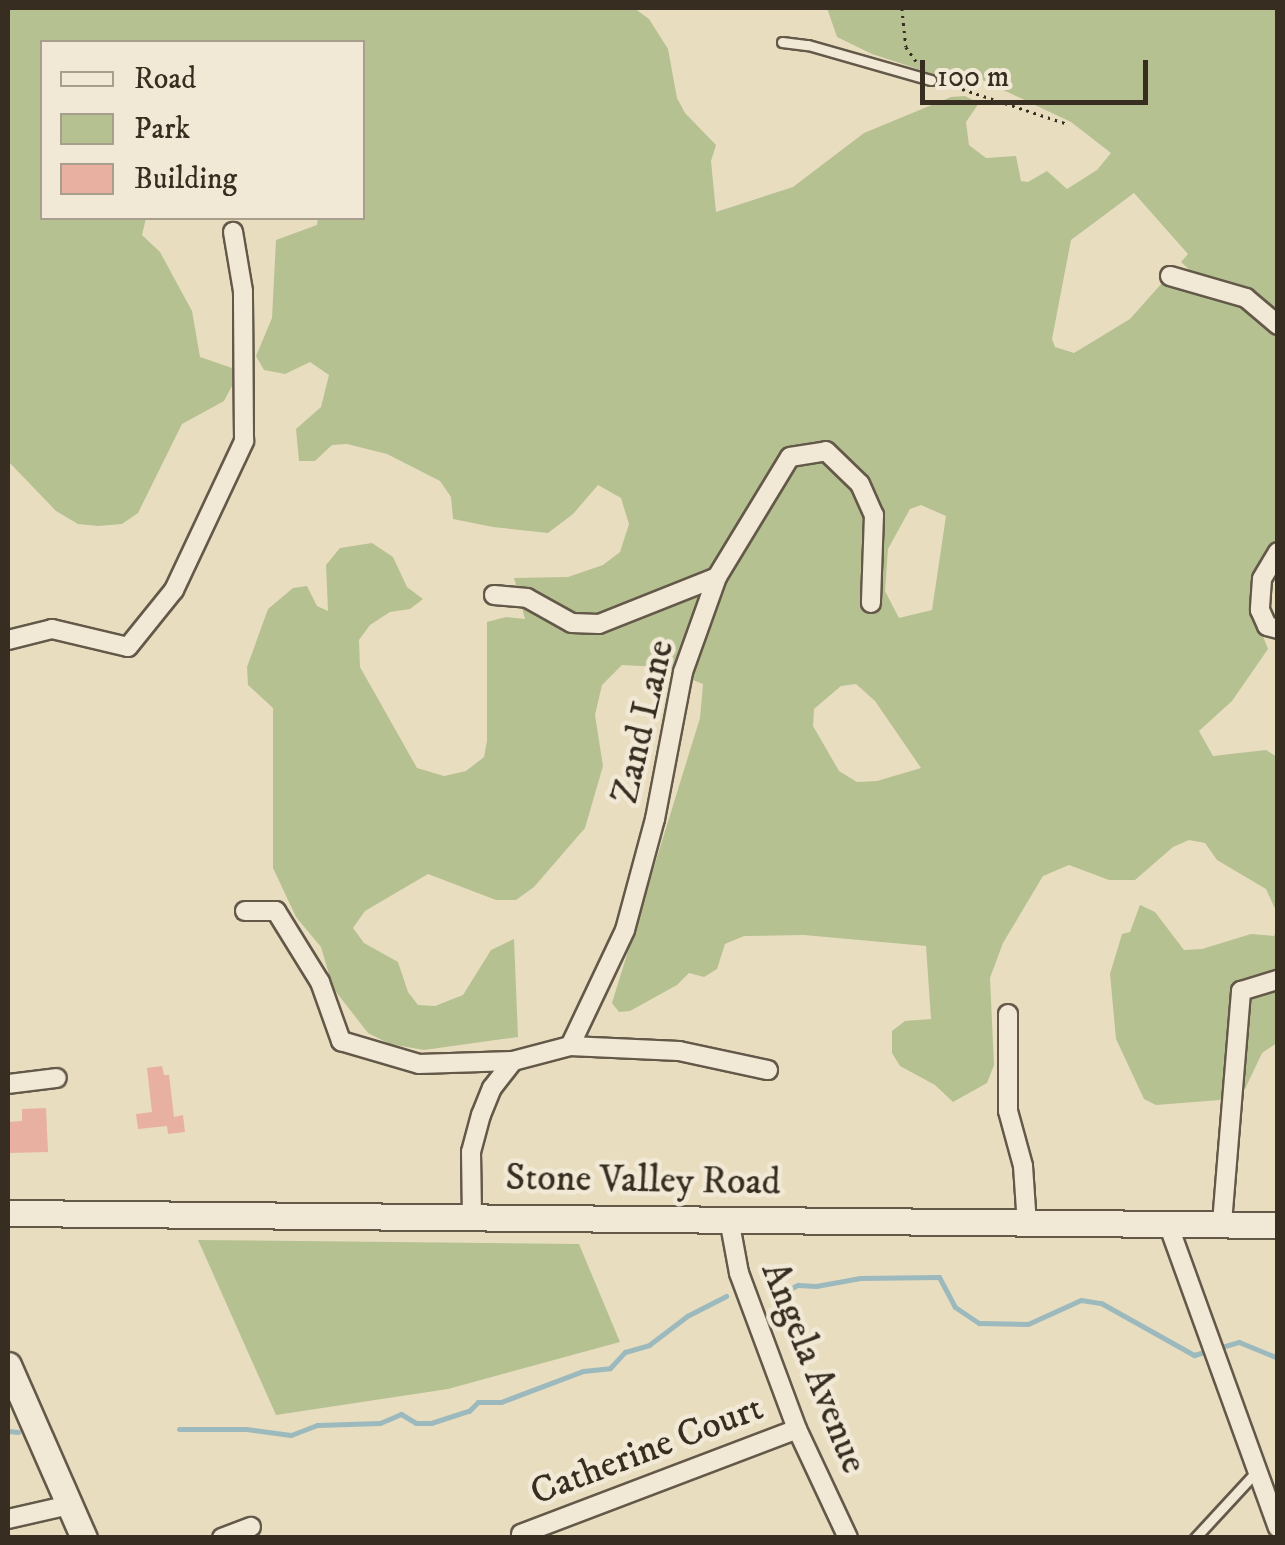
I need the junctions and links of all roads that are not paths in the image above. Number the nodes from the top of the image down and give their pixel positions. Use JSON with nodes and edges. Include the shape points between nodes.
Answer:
{"nodes":[{"id":1,"x":782,"y":42,"type":"dead end"},
{"id":2,"x":931,"y":80,"type":"road end"},
{"id":3,"x":233,"y":232,"type":"dead end"},
{"id":4,"x":1170,"y":276,"type":"dead end"},
{"id":5,"x":1278,"y":325,"type":"edge"},
{"id":6,"x":1278,"y":552,"type":"edge"},
{"id":7,"x":717,"y":577,"type":"junction"},
{"id":8,"x":494,"y":595,"type":"dead end"},
{"id":9,"x":871,"y":603,"type":"dead end"},
{"id":10,"x":1278,"y":628,"type":"edge"},
{"id":11,"x":8,"y":640,"type":"edge"},
{"id":12,"x":245,"y":912,"type":"dead end"},
{"id":13,"x":1278,"y":980,"type":"edge"},
{"id":14,"x":1008,"y":1014,"type":"dead end"},
{"id":15,"x":570,"y":1046,"type":"junction"},
{"id":16,"x":513,"y":1061,"type":"junction"},
{"id":17,"x":768,"y":1070,"type":"dead end"},
{"id":18,"x":57,"y":1078,"type":"dead end"},
{"id":19,"x":8,"y":1084,"type":"edge"},
{"id":20,"x":8,"y":1214,"type":"edge"},
{"id":21,"x":472,"y":1216,"type":"junction"},
{"id":22,"x":729,"y":1219,"type":"junction"},
{"id":23,"x":1222,"y":1223,"type":"junction"},
{"id":24,"x":1027,"y":1224,"type":"junction"},
{"id":25,"x":1168,"y":1224,"type":"junction"},
{"id":26,"x":1278,"y":1224,"type":"edge"},
{"id":27,"x":8,"y":1365,"type":"edge"},
{"id":28,"x":797,"y":1429,"type":"junction"},
{"id":29,"x":1254,"y":1474,"type":"junction"},
{"id":30,"x":69,"y":1504,"type":"junction"},
{"id":31,"x":8,"y":1519,"type":"edge"},
{"id":32,"x":1276,"y":1523,"type":"edge"},
{"id":33,"x":251,"y":1528,"type":"dead end"},
{"id":34,"x":521,"y":1534,"type":"dead end"},
{"id":35,"x":84,"y":1538,"type":"edge"},
{"id":36,"x":222,"y":1538,"type":"edge"},
{"id":37,"x":848,"y":1538,"type":"edge"},
{"id":38,"x":1194,"y":1538,"type":"edge"}],
"edges":[{"from":1,"to":2,"type":"lane"},
{"from":3,"to":11,"type":"street","via":[[243,291],[244,441],[174,590],[128,648],[52,628]]},
{"from":4,"to":5,"type":"street","via":[[1246,298]]},
{"from":6,"to":10,"type":"street","via":[[1262,579],[1260,610],[1267,626]]},
{"from":7,"to":8,"type":"street","via":[[600,624],[572,623],[527,598]]},
{"from":7,"to":9,"type":"street","name":"Zand Lane","via":[[790,457],[826,452],[860,484],[874,515]]},
{"from":7,"to":15,"type":"street","name":"Zand Lane","via":[[683,672],[655,820],[625,930]]},
{"from":12,"to":16,"type":"street","via":[[276,911],[320,982],[341,1042],[420,1064]]},
{"from":13,"to":23,"type":"street","via":[[1241,991],[1238,1003]]},
{"from":14,"to":24,"type":"street","via":[[1008,1111],[1023,1166]]},
{"from":15,"to":16,"type":"street"},
{"from":15,"to":17,"type":"street","via":[[679,1051]]},
{"from":16,"to":21,"type":"street","via":[[480,1116],[471,1152]]},
{"from":18,"to":19,"type":"street"},
{"from":20,"to":21,"type":"street","name":"Stone Valley Road"},
{"from":21,"to":22,"type":"street","name":"Stone Valley Road"},
{"from":22,"to":24,"type":"street","name":"Stone Valley Road"},
{"from":22,"to":28,"type":"street","name":"Angela Avenue","via":[[739,1273]]},
{"from":23,"to":25,"type":"street","name":"Stone Valley Road"},
{"from":23,"to":26,"type":"street","name":"Stone Valley Road"},
{"from":24,"to":25,"type":"street","name":"Stone Valley Road"},
{"from":25,"to":29,"type":"street"},
{"from":27,"to":30,"type":"street"},
{"from":28,"to":34,"type":"street","name":"Catherine Court"},
{"from":28,"to":37,"type":"street","name":"Angela Avenue"},
{"from":29,"to":32,"type":"street"},
{"from":29,"to":38,"type":"lane"},
{"from":30,"to":31,"type":"street"},
{"from":30,"to":35,"type":"street"},
{"from":33,"to":36,"type":"street"}]}
